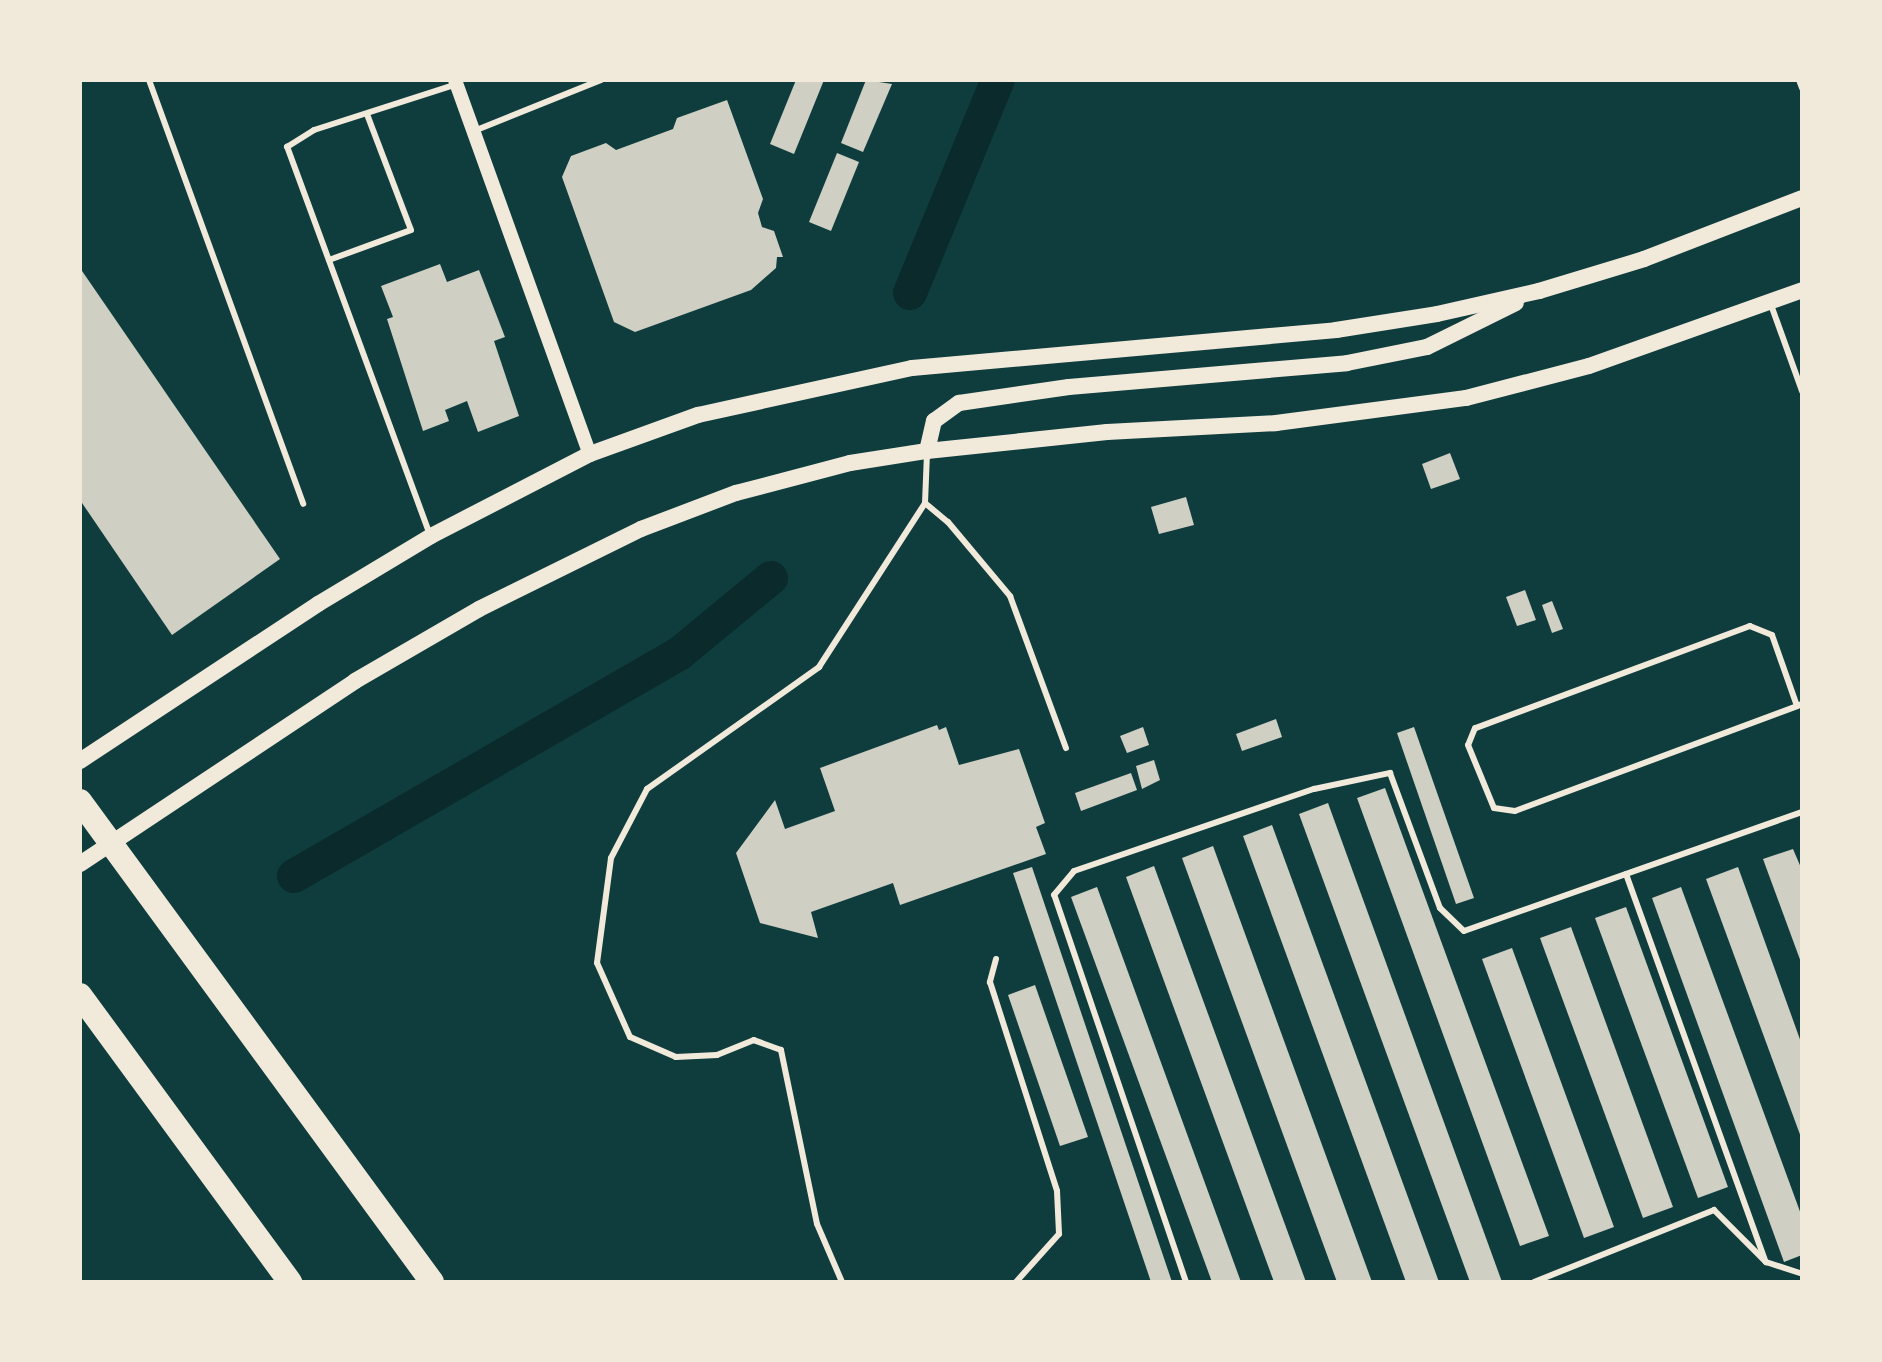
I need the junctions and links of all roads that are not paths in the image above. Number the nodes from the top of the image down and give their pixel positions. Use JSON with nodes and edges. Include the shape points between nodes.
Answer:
{"nodes":[{"id":1,"x":149,"y":80,"type":"edge"},
{"id":2,"x":601,"y":80,"type":"edge"},
{"id":3,"x":1799,"y":80,"type":"edge"},
{"id":4,"x":456,"y":82,"type":"edge"},
{"id":5,"x":1802,"y":88,"type":"edge"},
{"id":6,"x":367,"y":114,"type":"junction"},
{"id":7,"x":474,"y":131,"type":"junction"},
{"id":8,"x":1802,"y":198,"type":"edge"},
{"id":9,"x":329,"y":260,"type":"junction"},
{"id":10,"x":1802,"y":290,"type":"edge"},
{"id":11,"x":1539,"y":291,"type":"junction"},
{"id":12,"x":1770,"y":302,"type":"junction"},
{"id":13,"x":1802,"y":391,"type":"edge"},
{"id":14,"x":927,"y":451,"type":"junction"},
{"id":15,"x":590,"y":454,"type":"junction"},
{"id":16,"x":925,"y":503,"type":"junction"},
{"id":17,"x":303,"y":504,"type":"dead end"},
{"id":18,"x":431,"y":536,"type":"junction"},
{"id":19,"x":1800,"y":705,"type":"edge"},
{"id":20,"x":1066,"y":748,"type":"dead end"},
{"id":21,"x":80,"y":761,"type":"edge"},
{"id":22,"x":80,"y":801,"type":"edge"},
{"id":23,"x":1802,"y":812,"type":"edge"},
{"id":24,"x":80,"y":864,"type":"edge"},
{"id":25,"x":1626,"y":874,"type":"junction"},
{"id":26,"x":996,"y":959,"type":"dead end"},
{"id":27,"x":80,"y":995,"type":"edge"},
{"id":28,"x":1766,"y":1262,"type":"junction"},
{"id":29,"x":1802,"y":1274,"type":"edge"},
{"id":30,"x":290,"y":1282,"type":"edge"},
{"id":31,"x":432,"y":1282,"type":"edge"},
{"id":32,"x":842,"y":1282,"type":"edge"},
{"id":33,"x":1016,"y":1282,"type":"edge"},
{"id":34,"x":1186,"y":1282,"type":"edge"},
{"id":35,"x":1534,"y":1282,"type":"edge"}],
"edges":[{"from":1,"to":17,"type":"lane"},
{"from":2,"to":7,"type":"lane"},
{"from":3,"to":5,"type":"lane"},
{"from":4,"to":6,"type":"lane"},
{"from":4,"to":7,"type":"street"},
{"from":6,"to":9,"type":"lane","via":[[314,130],[287,147]]},
{"from":6,"to":9,"type":"lane","via":[[411,230]]},
{"from":7,"to":15,"type":"street"},
{"from":8,"to":11,"type":"main road","via":[[1644,259]]},
{"from":9,"to":18,"type":"lane"},
{"from":10,"to":12,"type":"main road"},
{"from":11,"to":14,"type":"main road","via":[[1427,347],[1347,363],[1069,387],[959,403],[934,421]]},
{"from":11,"to":15,"type":"main road","via":[[1336,330],[912,368],[698,415]]},
{"from":12,"to":13,"type":"lane"},
{"from":12,"to":14,"type":"main road","via":[[1589,366],[1466,398],[1276,423],[1107,432]]},
{"from":14,"to":16,"type":"lane"},
{"from":14,"to":24,"type":"main road","via":[[850,463],[736,493],[627,536],[479,609],[355,681]]},
{"from":15,"to":18,"type":"main road"},
{"from":16,"to":20,"type":"lane","via":[[948,522],[1010,596]]},
{"from":16,"to":32,"type":"lane","via":[[819,667],[647,789],[611,858],[597,963],[630,1037],[676,1057],[717,1055],[754,1040],[781,1050],[817,1224]]},
{"from":18,"to":21,"type":"main road"},
{"from":19,"to":19,"type":"lane","via":[[1515,811],[1494,808],[1468,745],[1475,728],[1750,626],[1772,635]]},
{"from":22,"to":31,"type":"highway"},
{"from":23,"to":25,"type":"lane"},
{"from":25,"to":28,"type":"lane"},
{"from":25,"to":34,"type":"lane","via":[[1464,931],[1440,908],[1390,773],[1314,789],[1074,871],[1054,895]]},
{"from":26,"to":33,"type":"lane","via":[[990,982],[1057,1191],[1059,1234]]},
{"from":27,"to":30,"type":"highway","via":[[124,1062]]},
{"from":28,"to":29,"type":"lane"},
{"from":28,"to":35,"type":"lane","via":[[1714,1210]]}]}
